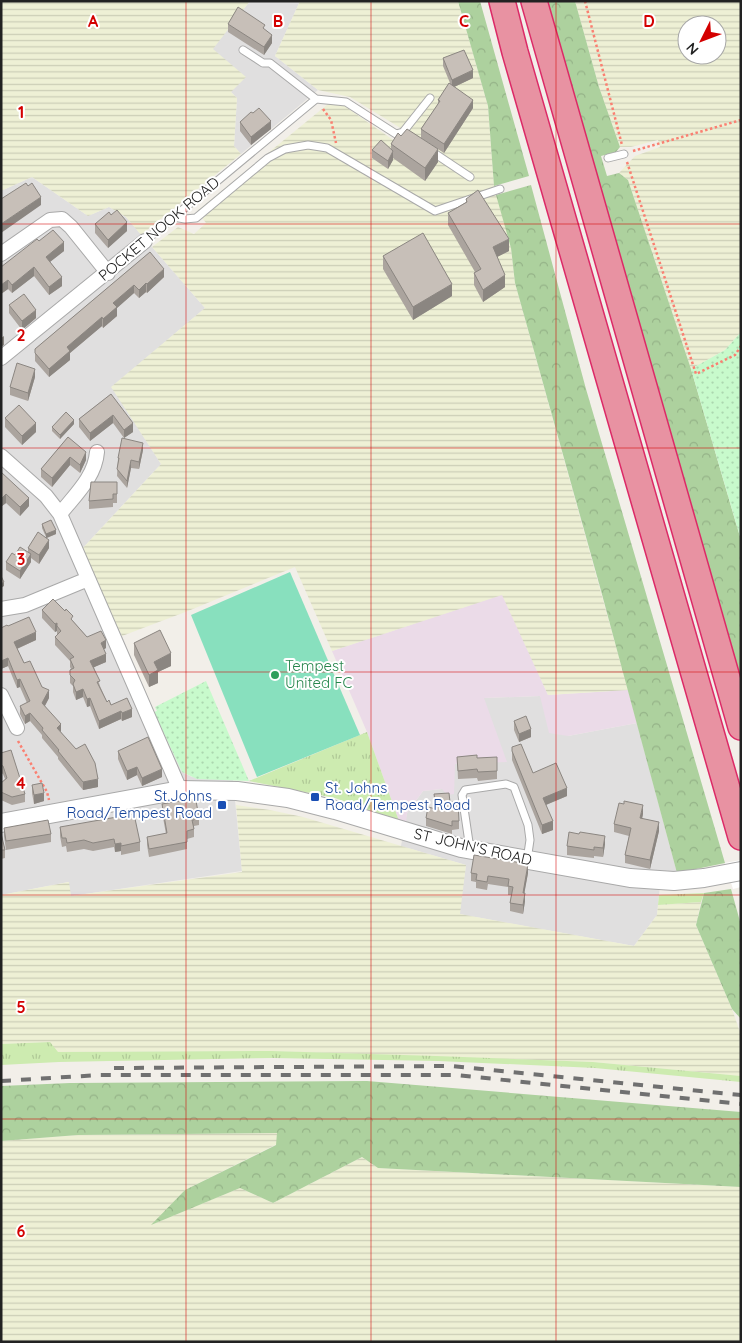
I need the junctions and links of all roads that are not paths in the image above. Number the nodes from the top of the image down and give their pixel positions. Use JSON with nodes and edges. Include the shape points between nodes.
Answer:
{"nodes":[{"id":1,"x":502,"y":1,"type":"edge"},
{"id":2,"x":534,"y":1,"type":"edge"},
{"id":3,"x":243,"y":50,"type":"dead end"},
{"id":4,"x":430,"y":98,"type":"dead end"},
{"id":5,"x":316,"y":99,"type":"junction"},
{"id":6,"x":403,"y":132,"type":"junction"},
{"id":7,"x":411,"y":137,"type":"edge"},
{"id":8,"x":426,"y":147,"type":"edge"},
{"id":9,"x":624,"y":154,"type":"road end"},
{"id":10,"x":608,"y":158,"type":"dead end"},
{"id":11,"x":470,"y":177,"type":"dead end"},
{"id":12,"x":500,"y":189,"type":"dead end"},
{"id":13,"x":172,"y":217,"type":"junction"},
{"id":14,"x":145,"y":241,"type":"joint"},
{"id":15,"x":1,"y":254,"type":"edge"},
{"id":16,"x":108,"y":273,"type":"junction"},
{"id":17,"x":1,"y":358,"type":"edge"},
{"id":18,"x":97,"y":452,"type":"dead end"},
{"id":19,"x":1,"y":456,"type":"edge"},
{"id":20,"x":60,"y":514,"type":"junction"},
{"id":21,"x":88,"y":579,"type":"junction"},
{"id":22,"x":1,"y":608,"type":"edge"},
{"id":23,"x":1,"y":695,"type":"edge"},
{"id":24,"x":6,"y":715,"type":"edge"},
{"id":25,"x":741,"y":727,"type":"edge"},
{"id":26,"x":18,"y":728,"type":"road end"},
{"id":27,"x":180,"y":790,"type":"junction"},
{"id":28,"x":1,"y":823,"type":"edge"},
{"id":29,"x":741,"y":838,"type":"edge"},
{"id":30,"x":470,"y":850,"type":"junction"},
{"id":31,"x":527,"y":860,"type":"junction"},
{"id":32,"x":741,"y":871,"type":"edge"}],
"edges":[{"from":1,"to":29,"type":"highway"},
{"from":2,"to":25,"type":"highway"},
{"from":3,"to":5,"type":"lane","via":[[263,63],[270,63]]},
{"from":4,"to":6,"type":"lane"},
{"from":5,"to":6,"type":"lane","via":[[346,102],[396,134]]},
{"from":5,"to":13,"type":"lane","name":"POCKET NOOK ROAD"},
{"from":6,"to":7,"type":"lane"},
{"from":8,"to":11,"type":"lane"},
{"from":9,"to":10,"type":"lane"},
{"from":12,"to":13,"type":"lane","via":[[435,212],[327,148],[308,145],[285,149],[268,158],[196,218]]},
{"from":13,"to":14,"type":"lane","name":"POCKET NOOK ROAD"},
{"from":14,"to":16,"type":"street","name":"POCKET NOOK ROAD"},
{"from":15,"to":16,"type":"street","via":[[50,220],[62,220]]},
{"from":16,"to":17,"type":"street","name":"POCKET NOOK ROAD"},
{"from":18,"to":20,"type":"street","via":[[92,473]]},
{"from":19,"to":20,"type":"street","via":[[46,496]]},
{"from":20,"to":21,"type":"street"},
{"from":21,"to":22,"type":"street","via":[[25,605]]},
{"from":21,"to":27,"type":"street"},
{"from":23,"to":24,"type":"street"},
{"from":24,"to":26,"type":"street"},
{"from":27,"to":28,"type":"street","name":"ST JOHN'S ROAD"},
{"from":27,"to":30,"type":"street","name":"ST JOHN'S ROAD","via":[[237,791],[288,798]]},
{"from":30,"to":31,"type":"street","name":"ST JOHN'S ROAD"},
{"from":30,"to":31,"type":"lane","via":[[462,795],[465,790],[506,784],[514,787],[528,826]]},
{"from":31,"to":32,"type":"street","name":"ST JOHN'S ROAD","via":[[630,878],[674,881]]}]}
